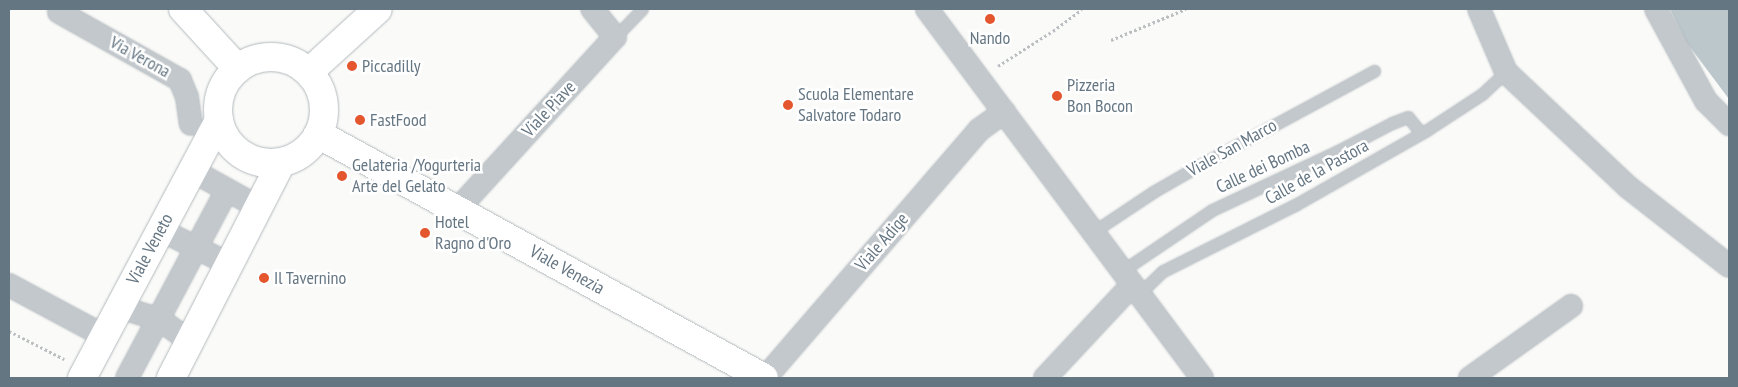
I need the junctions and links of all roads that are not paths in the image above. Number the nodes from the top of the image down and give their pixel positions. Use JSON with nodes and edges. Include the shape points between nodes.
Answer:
{"nodes":[{"id":1,"x":183,"y":9,"type":"edge"},
{"id":2,"x":378,"y":9,"type":"edge"},
{"id":3,"x":592,"y":9,"type":"edge"},
{"id":4,"x":642,"y":9,"type":"edge"},
{"id":5,"x":927,"y":9,"type":"edge"},
{"id":6,"x":1479,"y":9,"type":"edge"},
{"id":7,"x":1656,"y":9,"type":"edge"},
{"id":8,"x":58,"y":10,"type":"edge"},
{"id":9,"x":615,"y":37,"type":"junction"},
{"id":10,"x":238,"y":69,"type":"junction"},
{"id":11,"x":1374,"y":71,"type":"dead end"},
{"id":12,"x":309,"y":72,"type":"junction"},
{"id":13,"x":1506,"y":72,"type":"junction"},
{"id":14,"x":1004,"y":112,"type":"junction"},
{"id":15,"x":218,"y":120,"type":"junction"},
{"id":16,"x":191,"y":124,"type":"dead end"},
{"id":17,"x":1729,"y":124,"type":"edge"},
{"id":18,"x":1421,"y":133,"type":"junction"},
{"id":19,"x":318,"y":134,"type":"junction"},
{"id":20,"x":281,"y":162,"type":"junction"},
{"id":21,"x":202,"y":176,"type":"dead end"},
{"id":22,"x":227,"y":190,"type":"junction"},
{"id":23,"x":252,"y":203,"type":"dead end"},
{"id":24,"x":457,"y":210,"type":"junction"},
{"id":25,"x":1093,"y":232,"type":"junction"},
{"id":26,"x":171,"y":235,"type":"dead end"},
{"id":27,"x":196,"y":248,"type":"junction"},
{"id":28,"x":221,"y":260,"type":"dead end"},
{"id":29,"x":1729,"y":266,"type":"edge"},
{"id":30,"x":1131,"y":283,"type":"junction"},
{"id":31,"x":9,"y":285,"type":"edge"},
{"id":32,"x":1571,"y":306,"type":"dead end"},
{"id":33,"x":132,"y":311,"type":"dead end"},
{"id":34,"x":159,"y":319,"type":"junction"},
{"id":35,"x":181,"y":335,"type":"dead end"},
{"id":36,"x":104,"y":336,"type":"junction"},
{"id":37,"x":87,"y":373,"type":"edge"},
{"id":38,"x":174,"y":377,"type":"edge"},
{"id":39,"x":127,"y":378,"type":"edge"},
{"id":40,"x":765,"y":378,"type":"edge"},
{"id":41,"x":1045,"y":378,"type":"edge"},
{"id":42,"x":1202,"y":378,"type":"edge"},
{"id":43,"x":1470,"y":378,"type":"edge"}],
"edges":[{"from":1,"to":10,"type":"street"},
{"from":2,"to":12,"type":"street"},
{"from":3,"to":9,"type":"street"},
{"from":4,"to":9,"type":"lane","name":"Viale Piave"},
{"from":5,"to":14,"type":"street"},
{"from":6,"to":13,"type":"street"},
{"from":7,"to":17,"type":"street","via":[[1706,100]]},
{"from":8,"to":16,"type":"street","name":"Via Verona","via":[[180,80],[187,97]]},
{"from":9,"to":24,"type":"street","name":"Viale Piave"},
{"from":10,"to":12,"type":"street","via":[[255,60],[274,57]]},
{"from":10,"to":15,"type":"street","via":[[225,84],[218,102]]},
{"from":11,"to":25,"type":"lane","name":"Viale San Marco","via":[[1153,192]]},
{"from":12,"to":19,"type":"street","via":[[324,102],[324,118]]},
{"from":13,"to":18,"type":"lane","name":"Calle de la Pastora","via":[[1482,94]]},
{"from":13,"to":29,"type":"street","via":[[1628,187]]},
{"from":14,"to":25,"type":"street"},
{"from":14,"to":40,"type":"street","name":"Viale Adige","via":[[978,130]]},
{"from":15,"to":20,"type":"street","via":[[226,140],[241,154],[260,162]]},
{"from":15,"to":36,"type":"street","name":"Viale Veneto"},
{"from":18,"to":30,"type":"lane","name":"Calle de la Pastora","via":[[1245,232],[1164,272]]},
{"from":18,"to":30,"type":"lane","name":"Calle dei Bomba","via":[[1408,117],[1212,210]]},
{"from":19,"to":20,"type":"street","via":[[296,157]]},
{"from":19,"to":24,"type":"street","name":"Viale Venezia"},
{"from":20,"to":38,"type":"street"},
{"from":21,"to":22,"type":"street"},
{"from":22,"to":23,"type":"street"},
{"from":22,"to":27,"type":"street"},
{"from":24,"to":40,"type":"street","name":"Viale Venezia"},
{"from":25,"to":30,"type":"street"},
{"from":26,"to":27,"type":"street"},
{"from":27,"to":28,"type":"street"},
{"from":27,"to":34,"type":"street"},
{"from":30,"to":41,"type":"street"},
{"from":30,"to":42,"type":"street"},
{"from":31,"to":36,"type":"street"},
{"from":32,"to":43,"type":"street"},
{"from":33,"to":34,"type":"street"},
{"from":34,"to":35,"type":"street"},
{"from":34,"to":39,"type":"street"},
{"from":36,"to":37,"type":"street","name":"Viale Veneto"}]}
